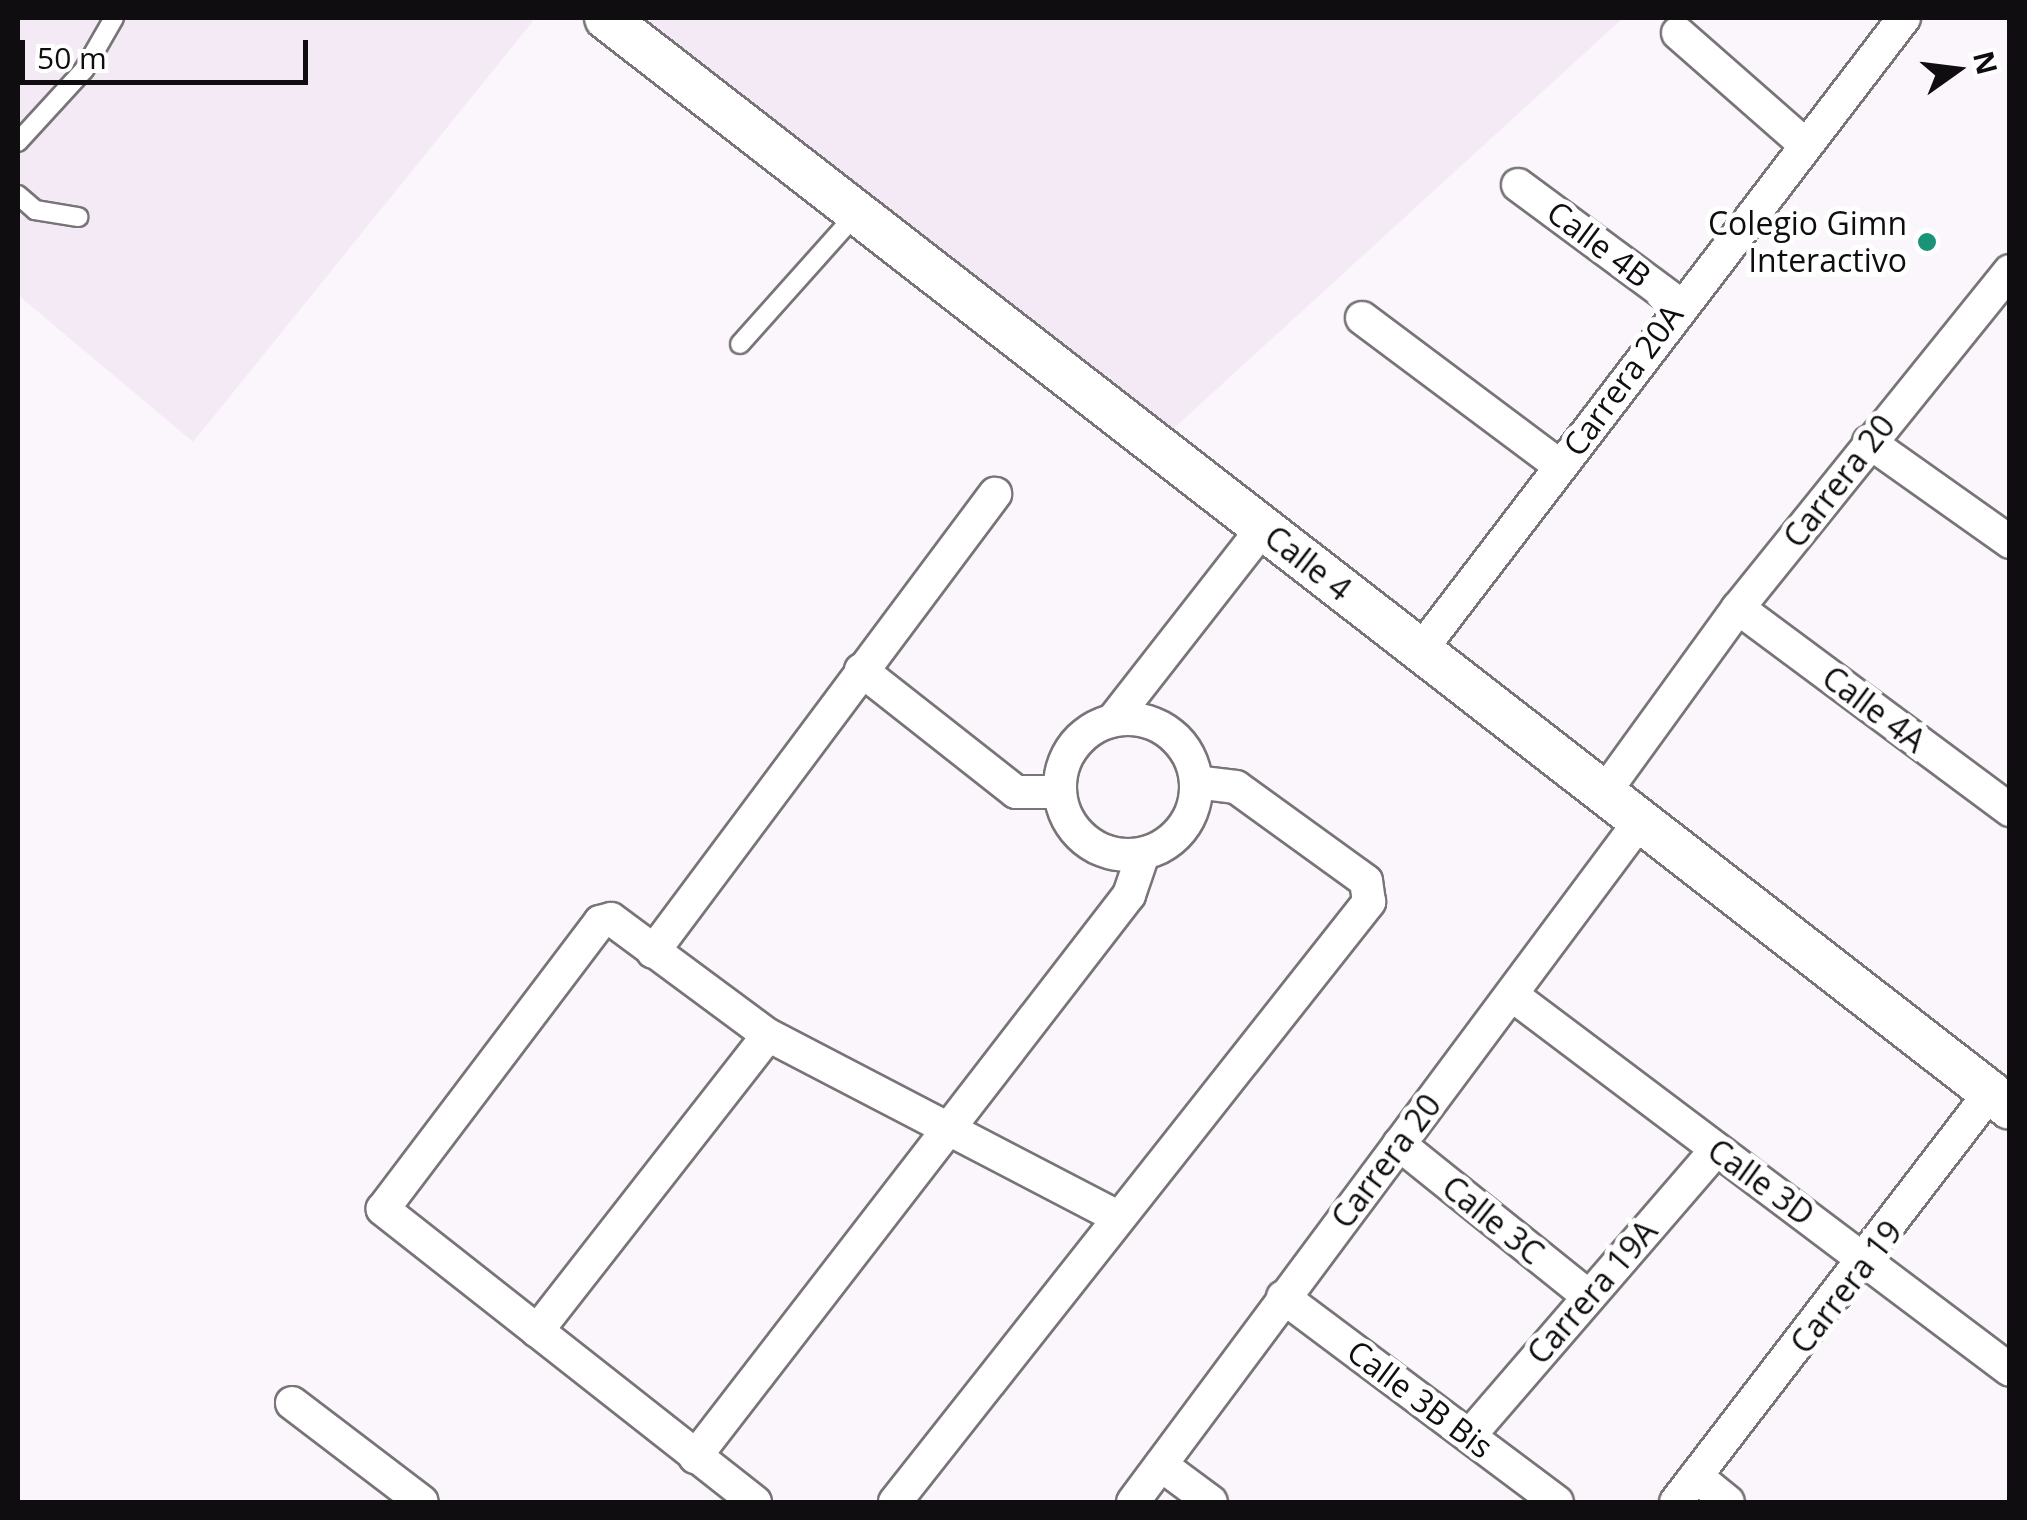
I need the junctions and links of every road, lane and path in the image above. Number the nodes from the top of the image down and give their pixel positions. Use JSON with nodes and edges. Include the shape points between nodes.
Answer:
{"nodes":[{"id":1,"x":114,"y":18,"type":"edge"},
{"id":2,"x":606,"y":18,"type":"edge"},
{"id":3,"x":1904,"y":18,"type":"edge"},
{"id":4,"x":1678,"y":34,"type":"dead end"},
{"id":5,"x":18,"y":142,"type":"edge"},
{"id":6,"x":1803,"y":143,"type":"junction"},
{"id":7,"x":1518,"y":184,"type":"dead end"},
{"id":8,"x":18,"y":195,"type":"edge"},
{"id":9,"x":857,"y":212,"type":"junction"},
{"id":10,"x":78,"y":217,"type":"dead end"},
{"id":11,"x":2010,"y":271,"type":"edge"},
{"id":12,"x":1679,"y":304,"type":"junction"},
{"id":13,"x":1362,"y":318,"type":"dead end"},
{"id":14,"x":740,"y":344,"type":"dead end"},
{"id":15,"x":1869,"y":442,"type":"junction"},
{"id":16,"x":1560,"y":466,"type":"junction"},
{"id":17,"x":995,"y":494,"type":"dead end"},
{"id":18,"x":1263,"y":528,"type":"junction"},
{"id":19,"x":2010,"y":542,"type":"edge"},
{"id":20,"x":1738,"y":608,"type":"junction"},
{"id":21,"x":1420,"y":651,"type":"junction"},
{"id":22,"x":860,"y":670,"type":"junction"},
{"id":23,"x":1114,"y":720,"type":"junction"},
{"id":24,"x":1196,"y":782,"type":"junction"},
{"id":25,"x":1060,"y":792,"type":"junction"},
{"id":26,"x":1604,"y":793,"type":"junction"},
{"id":27,"x":2010,"y":810,"type":"edge"},
{"id":28,"x":1640,"y":821,"type":"junction"},
{"id":29,"x":1143,"y":854,"type":"junction"},
{"id":30,"x":653,"y":952,"type":"junction"},
{"id":31,"x":1512,"y":995,"type":"junction"},
{"id":32,"x":768,"y":1035,"type":"junction"},
{"id":33,"x":2003,"y":1089,"type":"edge"},
{"id":34,"x":948,"y":1128,"type":"junction"},
{"id":35,"x":1399,"y":1144,"type":"junction"},
{"id":36,"x":1716,"y":1150,"type":"junction"},
{"id":37,"x":1116,"y":1216,"type":"junction"},
{"id":38,"x":1870,"y":1260,"type":"junction"},
{"id":39,"x":1587,"y":1295,"type":"junction"},
{"id":40,"x":1283,"y":1297,"type":"junction"},
{"id":41,"x":537,"y":1331,"type":"junction"},
{"id":42,"x":2010,"y":1370,"type":"edge"},
{"id":43,"x":292,"y":1403,"type":"dead end"},
{"id":44,"x":1470,"y":1435,"type":"junction"},
{"id":45,"x":694,"y":1457,"type":"junction"},
{"id":46,"x":1161,"y":1465,"type":"junction"},
{"id":47,"x":1686,"y":1490,"type":"edge"},
{"id":48,"x":422,"y":1502,"type":"edge"},
{"id":49,"x":754,"y":1502,"type":"edge"},
{"id":50,"x":895,"y":1502,"type":"edge"},
{"id":51,"x":1133,"y":1502,"type":"edge"},
{"id":52,"x":1211,"y":1502,"type":"edge"},
{"id":53,"x":1557,"y":1502,"type":"edge"},
{"id":54,"x":1728,"y":1502,"type":"edge"}],
"edges":[{"from":1,"to":5,"type":"lane","via":[[84,70]]},
{"from":2,"to":9,"type":"street","name":"Calle 4"},
{"from":3,"to":6,"type":"street","name":"Carrera 20A"},
{"from":4,"to":6,"type":"street"},
{"from":6,"to":12,"type":"street","name":"Carrera 20A"},
{"from":7,"to":12,"type":"street","name":"Calle 4B"},
{"from":8,"to":10,"type":"lane","via":[[35,210]]},
{"from":9,"to":14,"type":"lane"},
{"from":9,"to":18,"type":"street","name":"Calle 4"},
{"from":11,"to":15,"type":"street","name":"Carrera 20"},
{"from":12,"to":16,"type":"street","name":"Carrera 20A"},
{"from":13,"to":16,"type":"street"},
{"from":15,"to":19,"type":"street"},
{"from":15,"to":20,"type":"street","name":"Carrera 20"},
{"from":16,"to":21,"type":"street","name":"Carrera 20A"},
{"from":17,"to":22,"type":"street"},
{"from":18,"to":21,"type":"street","name":"Calle 4"},
{"from":18,"to":23,"type":"street"},
{"from":20,"to":26,"type":"street","name":"Carrera 20"},
{"from":20,"to":27,"type":"street","name":"Calle 4A"},
{"from":21,"to":26,"type":"street","name":"Calle 4"},
{"from":22,"to":25,"type":"street","via":[[1016,792]]},
{"from":22,"to":30,"type":"street"},
{"from":23,"to":24,"type":"street","via":[[1169,732]]},
{"from":23,"to":25,"type":"street","via":[[1068,754]]},
{"from":24,"to":29,"type":"street","via":[[1188,820]]},
{"from":24,"to":37,"type":"street","via":[[1236,787],[1371,892]]},
{"from":25,"to":29,"type":"street","via":[[1088,842]]},
{"from":26,"to":28,"type":"street","name":"Calle 4"},
{"from":28,"to":31,"type":"street","name":"Carrera 20"},
{"from":28,"to":33,"type":"street","name":"Calle 4"},
{"from":29,"to":34,"type":"street","via":[[1129,895]]},
{"from":30,"to":32,"type":"street"},
{"from":30,"to":41,"type":"street","via":[[611,919],[600,922],[383,1208]]},
{"from":31,"to":35,"type":"street","name":"Carrera 20"},
{"from":31,"to":36,"type":"street","name":"Calle 3D"},
{"from":32,"to":34,"type":"street"},
{"from":32,"to":41,"type":"street"},
{"from":33,"to":38,"type":"street","name":"Carrera 19"},
{"from":34,"to":37,"type":"street"},
{"from":34,"to":45,"type":"street"},
{"from":35,"to":39,"type":"street","name":"Calle 3C"},
{"from":35,"to":40,"type":"street","name":"Carrera 20"},
{"from":36,"to":38,"type":"street","name":"Calle 3D"},
{"from":36,"to":39,"type":"street","name":"Carrera 19A"},
{"from":37,"to":50,"type":"street"},
{"from":38,"to":42,"type":"street","name":"Calle 3D"},
{"from":38,"to":47,"type":"street","name":"Carrera 19"},
{"from":39,"to":44,"type":"street","name":"Carrera 19A"},
{"from":40,"to":44,"type":"street","name":"Calle 3B Bis"},
{"from":40,"to":46,"type":"street","name":"Carrera 20"},
{"from":41,"to":45,"type":"street"},
{"from":43,"to":48,"type":"street"},
{"from":44,"to":53,"type":"street","name":"Calle 3B Bis"},
{"from":45,"to":49,"type":"street"},
{"from":46,"to":51,"type":"street","name":"Carrera 20"},
{"from":46,"to":52,"type":"street"},
{"from":47,"to":54,"type":"street"}]}
